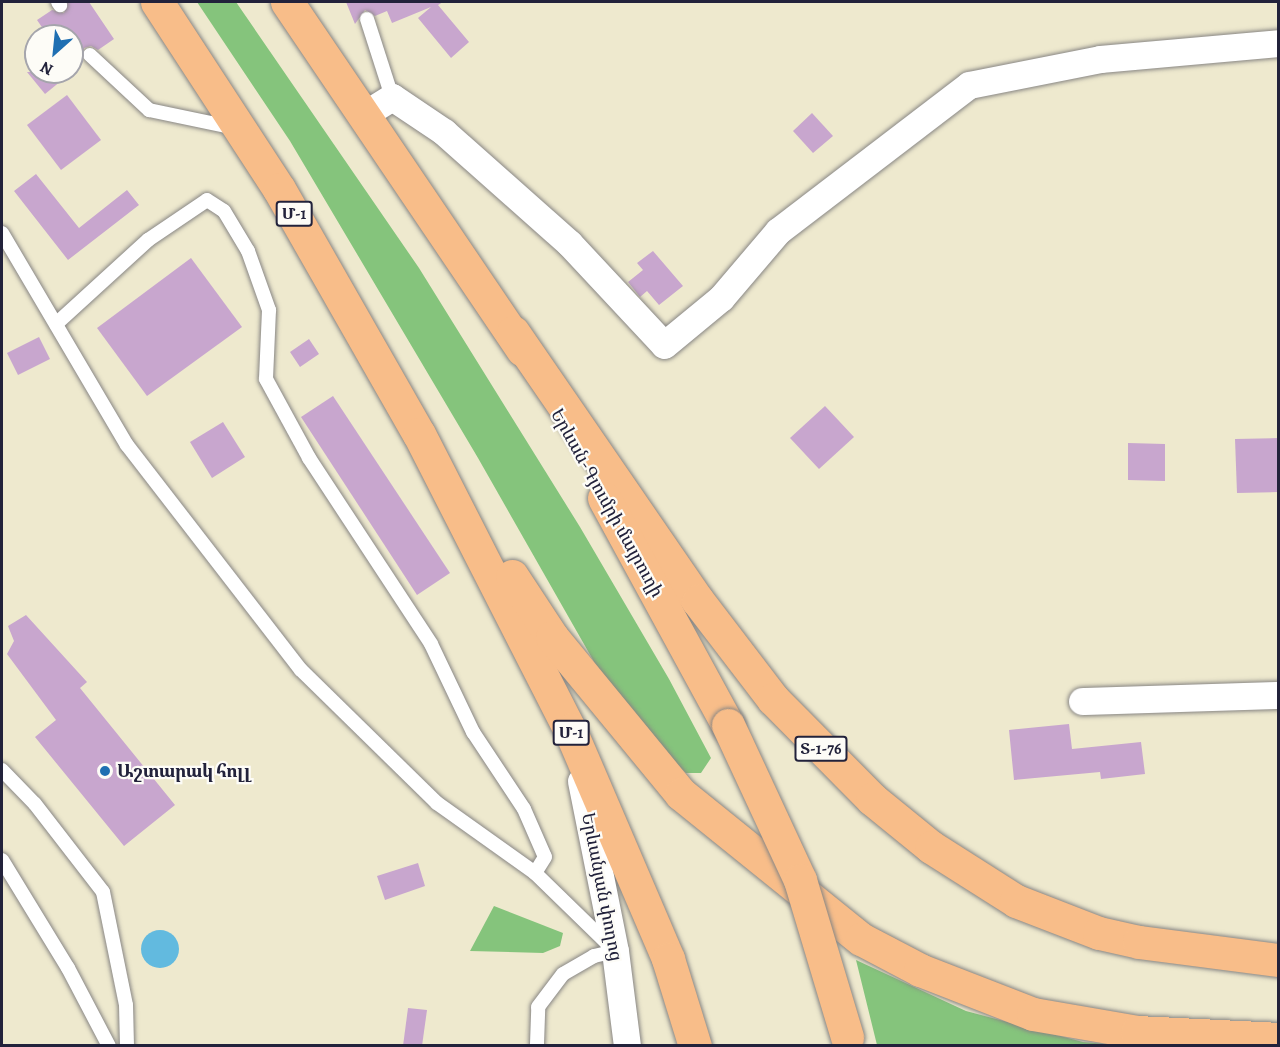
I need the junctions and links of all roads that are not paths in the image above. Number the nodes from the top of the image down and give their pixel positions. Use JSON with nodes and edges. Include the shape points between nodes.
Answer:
{"nodes":[{"id":1,"x":157,"y":2,"type":"edge"},
{"id":2,"x":287,"y":2,"type":"edge"},
{"id":3,"x":367,"y":19,"type":"dead end"},
{"id":4,"x":1278,"y":43,"type":"edge"},
{"id":5,"x":90,"y":55,"type":"dead end"},
{"id":6,"x":379,"y":106,"type":"junction"},
{"id":7,"x":239,"y":129,"type":"junction"},
{"id":8,"x":2,"y":233,"type":"edge"},
{"id":9,"x":56,"y":324,"type":"junction"},
{"id":10,"x":513,"y":332,"type":"junction"},
{"id":11,"x":419,"y":434,"type":"junction"},
{"id":12,"x":1278,"y":695,"type":"edge"},
{"id":13,"x":1082,"y":701,"type":"dead end"},
{"id":14,"x":570,"y":730,"type":"junction"},
{"id":15,"x":2,"y":770,"type":"edge"},
{"id":16,"x":2,"y":860,"type":"edge"},
{"id":17,"x":535,"y":873,"type":"junction"},
{"id":18,"x":615,"y":951,"type":"junction"},
{"id":19,"x":1278,"y":960,"type":"edge"},
{"id":20,"x":1278,"y":1039,"type":"edge"},
{"id":21,"x":847,"y":1041,"type":"edge"},
{"id":22,"x":537,"y":1044,"type":"edge"},
{"id":23,"x":109,"y":1046,"type":"edge"},
{"id":24,"x":127,"y":1046,"type":"edge"},
{"id":25,"x":627,"y":1046,"type":"edge"},
{"id":26,"x":695,"y":1046,"type":"edge"}],
"edges":[{"from":1,"to":7,"type":"highway","number":"Մ-1"},
{"from":2,"to":6,"type":"highway","name":"Երևան-Գյումրի մայրուղի"},
{"from":3,"to":6,"type":"lane"},
{"from":4,"to":6,"type":"street","via":[[1100,59],[969,85],[778,231],[721,298],[664,345],[569,243],[444,132]]},
{"from":5,"to":7,"type":"lane","via":[[149,110]]},
{"from":6,"to":10,"type":"highway","name":"Երևան-Գյումրի մայրուղի"},
{"from":7,"to":11,"type":"highway","number":"Մ-1","via":[[343,296]]},
{"from":8,"to":9,"type":"lane"},
{"from":9,"to":17,"type":"lane","via":[[127,445],[301,670],[437,803]]},
{"from":9,"to":17,"type":"lane","via":[[148,240],[207,200],[225,211],[248,250],[269,310],[266,379],[309,458],[431,644],[473,732],[524,809],[545,856]]},
{"from":10,"to":19,"type":"highway","number":"Տ-1-76","via":[[698,601],[773,699],[872,799],[931,847],[1016,901],[1099,933]]},
{"from":10,"to":21,"type":"highway","name":"Երևան-Գյումրի մայրուղի","bridge":true,"via":[[728,725],[800,880]]},
{"from":11,"to":14,"type":"highway","number":"Մ-1"},
{"from":11,"to":20,"type":"highway","via":[[552,638],[681,794],[861,939],[920,970],[1033,1014],[1137,1032]]},
{"from":12,"to":13,"type":"street"},
{"from":14,"to":18,"type":"street","name":"Երևանյան փողոց"},
{"from":14,"to":26,"type":"highway","number":"Մ-1","via":[[668,959]]},
{"from":15,"to":24,"type":"lane","via":[[35,804],[103,892],[126,1005]]},
{"from":16,"to":23,"type":"lane","via":[[68,968]]},
{"from":17,"to":18,"type":"lane"},
{"from":18,"to":22,"type":"lane","via":[[594,956],[563,974],[538,1008]]},
{"from":18,"to":25,"type":"street","name":"Երևանյան փողոց"}]}
